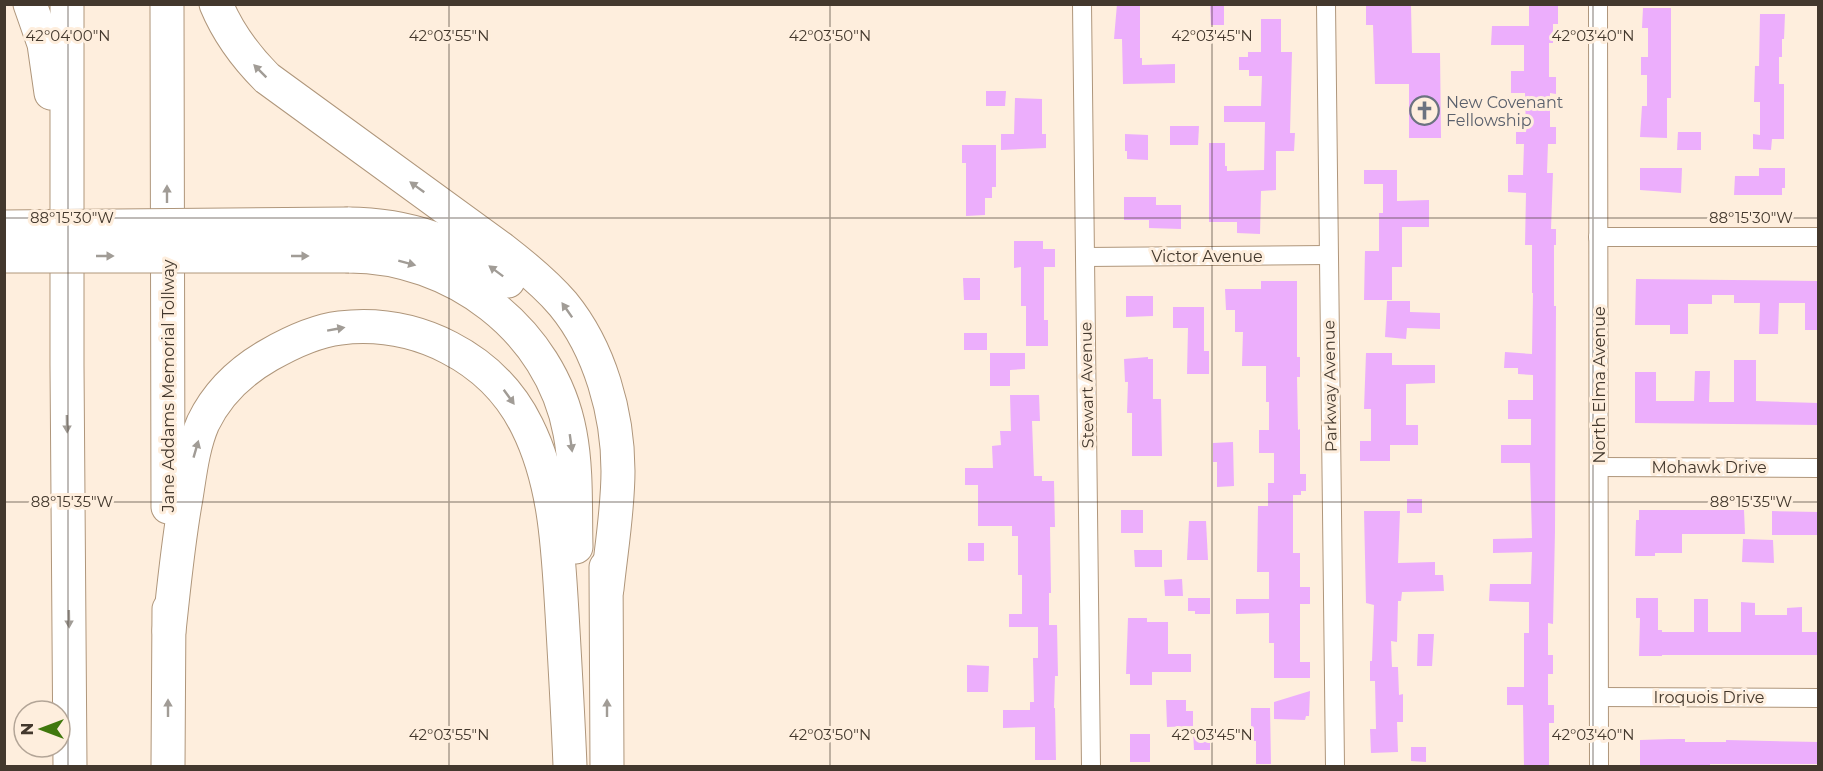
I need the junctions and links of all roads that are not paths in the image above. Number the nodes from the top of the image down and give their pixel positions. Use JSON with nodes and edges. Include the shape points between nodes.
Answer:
{"nodes":[{"id":1,"x":30,"y":4,"type":"edge"},
{"id":2,"x":67,"y":4,"type":"edge"},
{"id":3,"x":167,"y":4,"type":"edge"},
{"id":4,"x":216,"y":4,"type":"edge"},
{"id":5,"x":1082,"y":4,"type":"edge"},
{"id":6,"x":1326,"y":4,"type":"edge"},
{"id":7,"x":1598,"y":4,"type":"edge"},
{"id":8,"x":4,"y":227,"type":"edge"},
{"id":9,"x":1598,"y":237,"type":"junction"},
{"id":10,"x":1818,"y":237,"type":"edge"},
{"id":11,"x":1328,"y":255,"type":"junction"},
{"id":12,"x":4,"y":256,"type":"edge"},
{"id":13,"x":1085,"y":257,"type":"junction"},
{"id":14,"x":67,"y":365,"type":"junction"},
{"id":15,"x":1599,"y":467,"type":"junction"},
{"id":16,"x":1818,"y":468,"type":"edge"},
{"id":17,"x":607,"y":589,"type":"junction"},
{"id":18,"x":169,"y":631,"type":"junction"},
{"id":19,"x":1599,"y":697,"type":"junction"},
{"id":20,"x":1818,"y":698,"type":"edge"},
{"id":21,"x":70,"y":766,"type":"edge"},
{"id":22,"x":168,"y":766,"type":"edge"},
{"id":23,"x":572,"y":766,"type":"edge"},
{"id":24,"x":607,"y":766,"type":"edge"},
{"id":25,"x":1091,"y":766,"type":"edge"},
{"id":26,"x":1335,"y":766,"type":"edge"},
{"id":27,"x":1599,"y":766,"type":"edge"}],
"edges":[{"from":1,"to":14,"type":"highway","via":[[44,44],[50,88]]},
{"from":2,"to":14,"type":"highway"},
{"from":18,"to":3,"type":"highway","name":"Jane Addams Memorial Tollway","one_way":true},
{"from":17,"to":4,"type":"highway","one_way":true,"via":[[618,472],[616,436],[600,373],[565,307],[502,249],[267,78],[235,42]]},
{"from":5,"to":13,"type":"street","name":"Stewart Avenue"},
{"from":6,"to":11,"type":"street","name":"Parkway Avenue"},
{"from":7,"to":9,"type":"street","name":"North Elma Avenue"},
{"from":17,"to":8,"type":"highway","one_way":true,"bridge":true,"via":[[604,474],[587,389],[562,340],[539,310],[498,272],[473,256],[411,231],[378,225]]},
{"from":9,"to":10,"type":"street"},
{"from":9,"to":15,"type":"street","name":"North Elma Avenue"},
{"from":11,"to":13,"type":"street","name":"Victor Avenue"},
{"from":11,"to":26,"type":"street","name":"Parkway Avenue"},
{"from":12,"to":23,"type":"highway","one_way":true,"bridge":true,"via":[[381,258],[442,275],[494,308],[525,338],[558,393],[570,433],[576,572]]},
{"from":13,"to":25,"type":"street","name":"Stewart Avenue"},
{"from":14,"to":21,"type":"highway","one_way":true},
{"from":15,"to":16,"type":"street","name":"Mohawk Drive"},
{"from":15,"to":19,"type":"street","name":"North Elma Avenue"},
{"from":24,"to":17,"type":"highway","one_way":true},
{"from":22,"to":18,"type":"highway","name":"Jane Addams Memorial Tollway","one_way":true},
{"from":18,"to":23,"type":"highway","one_way":true,"via":[[191,464],[203,424],[230,384],[262,358],[314,334],[372,327],[424,336],[466,356],[504,390],[527,426],[539,455],[558,542]]},
{"from":19,"to":20,"type":"street","name":"Iroquois Drive"},
{"from":19,"to":27,"type":"street","name":"North Elma Avenue"}]}
